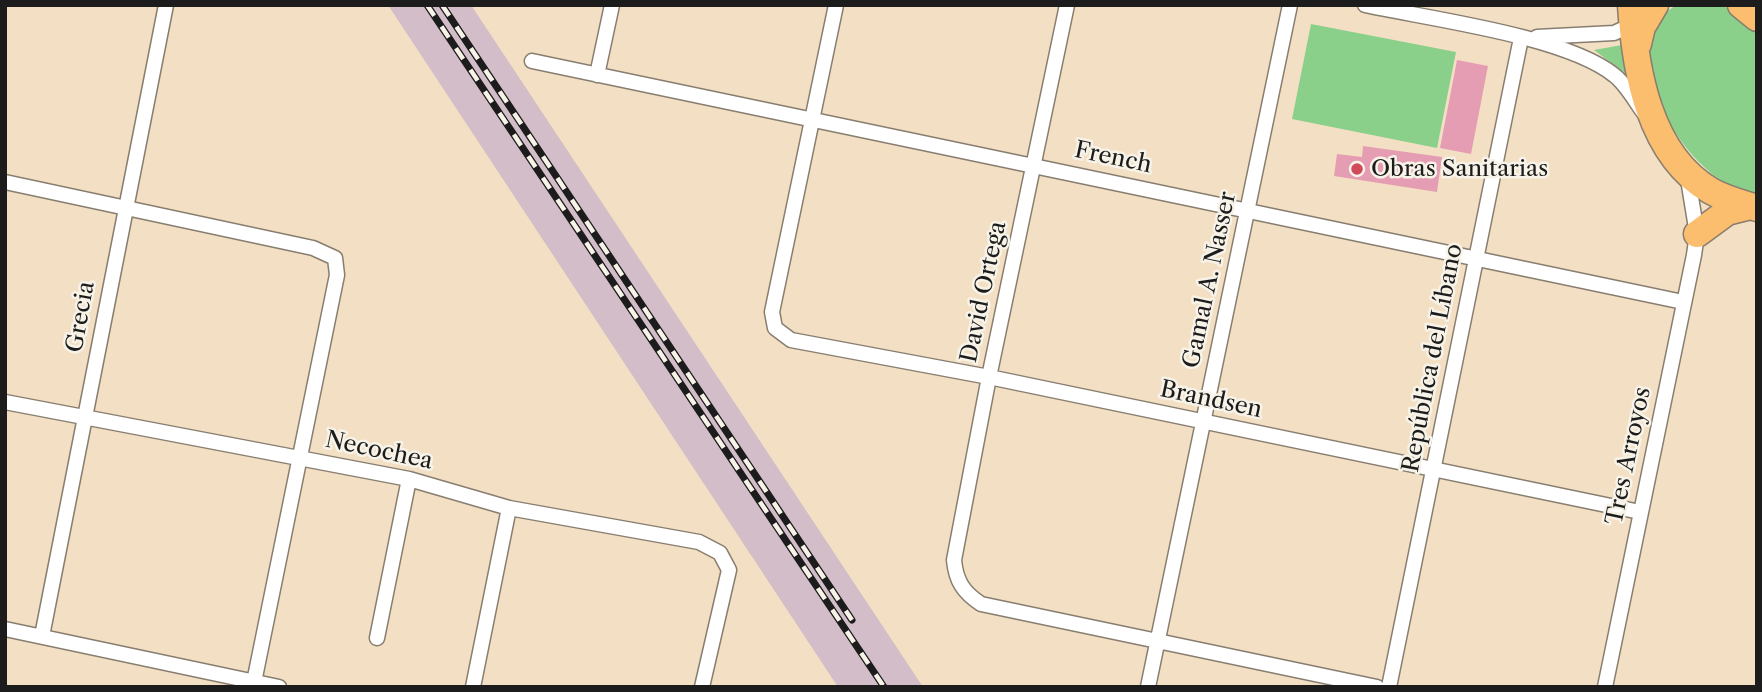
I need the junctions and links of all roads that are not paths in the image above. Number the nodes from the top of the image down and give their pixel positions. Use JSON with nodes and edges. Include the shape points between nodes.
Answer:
{"nodes":[{"id":1,"x":166,"y":5,"type":"edge"},
{"id":2,"x":612,"y":5,"type":"edge"},
{"id":3,"x":836,"y":5,"type":"edge"},
{"id":4,"x":1067,"y":5,"type":"edge"},
{"id":5,"x":1290,"y":5,"type":"edge"},
{"id":6,"x":1365,"y":5,"type":"edge"},
{"id":7,"x":1741,"y":5,"type":"edge"},
{"id":8,"x":1757,"y":18,"type":"edge"},
{"id":9,"x":1641,"y":19,"type":"edge"},
{"id":10,"x":1521,"y":38,"type":"junction"},
{"id":11,"x":532,"y":61,"type":"dead end"},
{"id":12,"x":597,"y":75,"type":"junction"},
{"id":13,"x":813,"y":118,"type":"junction"},
{"id":14,"x":1660,"y":134,"type":"junction"},
{"id":15,"x":1035,"y":164,"type":"junction"},
{"id":16,"x":1686,"y":170,"type":"junction"},
{"id":17,"x":5,"y":182,"type":"edge"},
{"id":18,"x":1754,"y":207,"type":"edge"},
{"id":19,"x":124,"y":209,"type":"junction"},
{"id":20,"x":1247,"y":211,"type":"junction"},
{"id":21,"x":1697,"y":234,"type":"junction"},
{"id":22,"x":1475,"y":259,"type":"junction"},
{"id":23,"x":1683,"y":302,"type":"junction"},
{"id":24,"x":989,"y":377,"type":"junction"},
{"id":25,"x":5,"y":402,"type":"edge"},
{"id":26,"x":85,"y":417,"type":"junction"},
{"id":27,"x":1203,"y":422,"type":"junction"},
{"id":28,"x":302,"y":458,"type":"junction"},
{"id":29,"x":1434,"y":471,"type":"junction"},
{"id":30,"x":409,"y":479,"type":"junction"},
{"id":31,"x":509,"y":509,"type":"junction"},
{"id":32,"x":1640,"y":512,"type":"junction"},
{"id":33,"x":5,"y":629,"type":"edge"},
{"id":34,"x":42,"y":636,"type":"junction"},
{"id":35,"x":377,"y":638,"type":"dead end"},
{"id":36,"x":1158,"y":640,"type":"junction"},
{"id":37,"x":254,"y":684,"type":"edge"},
{"id":38,"x":279,"y":687,"type":"edge"},
{"id":39,"x":473,"y":687,"type":"edge"},
{"id":40,"x":702,"y":687,"type":"edge"},
{"id":41,"x":1148,"y":687,"type":"edge"},
{"id":42,"x":1377,"y":687,"type":"edge"},
{"id":43,"x":1389,"y":687,"type":"edge"},
{"id":44,"x":1605,"y":687,"type":"edge"}],
"edges":[{"from":1,"to":19,"type":"street","name":"Grecia"},
{"from":2,"to":12,"type":"street"},
{"from":3,"to":13,"type":"street"},
{"from":4,"to":15,"type":"street","name":"David Ortega"},
{"from":5,"to":20,"type":"street","name":"Gamal A. Nasser"},
{"from":6,"to":10,"type":"street"},
{"from":7,"to":8,"type":"highway"},
{"from":9,"to":10,"type":"street","via":[[1614,33],[1590,37]]},
{"from":9,"to":14,"type":"highway","via":[[1644,97]]},
{"from":10,"to":14,"type":"street","via":[[1590,59],[1616,76]]},
{"from":10,"to":22,"type":"street","name":"República del Líbano"},
{"from":11,"to":12,"type":"street","name":"French"},
{"from":12,"to":13,"type":"street","name":"French"},
{"from":13,"to":15,"type":"street","name":"French"},
{"from":13,"to":24,"type":"street","name":"Brandsen","via":[[772,312],[775,328],[791,340]]},
{"from":14,"to":16,"type":"highway"},
{"from":15,"to":20,"type":"street","name":"French"},
{"from":15,"to":24,"type":"street","name":"David Ortega"},
{"from":16,"to":18,"type":"highway","via":[[1709,190]]},
{"from":16,"to":21,"type":"street"},
{"from":17,"to":19,"type":"street"},
{"from":18,"to":21,"type":"highway","via":[[1727,212]]},
{"from":19,"to":26,"type":"street","name":"Grecia"},
{"from":19,"to":28,"type":"street","via":[[313,248],[335,258],[337,275]]},
{"from":20,"to":22,"type":"street","name":"French"},
{"from":20,"to":27,"type":"street","name":"Gamal A. Nasser"},
{"from":21,"to":23,"type":"street","name":"Tres Arroyos"},
{"from":22,"to":23,"type":"street","name":"French"},
{"from":22,"to":29,"type":"street","name":"República del Líbano"},
{"from":23,"to":32,"type":"street","name":"Tres Arroyos"},
{"from":24,"to":27,"type":"street","name":"Brandsen"},
{"from":24,"to":36,"type":"street","name":"David Ortega","via":[[954,560],[962,588],[981,604]]},
{"from":25,"to":26,"type":"street","name":"Necochea"},
{"from":26,"to":28,"type":"street","name":"Necochea"},
{"from":26,"to":34,"type":"street","name":"Grecia"},
{"from":27,"to":29,"type":"street","name":"Brandsen"},
{"from":27,"to":36,"type":"street","name":"Gamal A. Nasser"},
{"from":28,"to":30,"type":"street","name":"Necochea"},
{"from":28,"to":37,"type":"street"},
{"from":29,"to":32,"type":"street","name":"Brandsen"},
{"from":29,"to":43,"type":"street","name":"República del Líbano"},
{"from":30,"to":31,"type":"street","name":"Necochea"},
{"from":30,"to":35,"type":"street"},
{"from":31,"to":39,"type":"street"},
{"from":31,"to":40,"type":"street","name":"Necochea","via":[[699,542],[720,553],[729,570]]},
{"from":32,"to":44,"type":"street","name":"Tres Arroyos"},
{"from":33,"to":34,"type":"street"},
{"from":34,"to":37,"type":"street"},
{"from":36,"to":41,"type":"street","name":"Gamal A. Nasser"},
{"from":36,"to":42,"type":"street"},
{"from":37,"to":38,"type":"street"}]}
